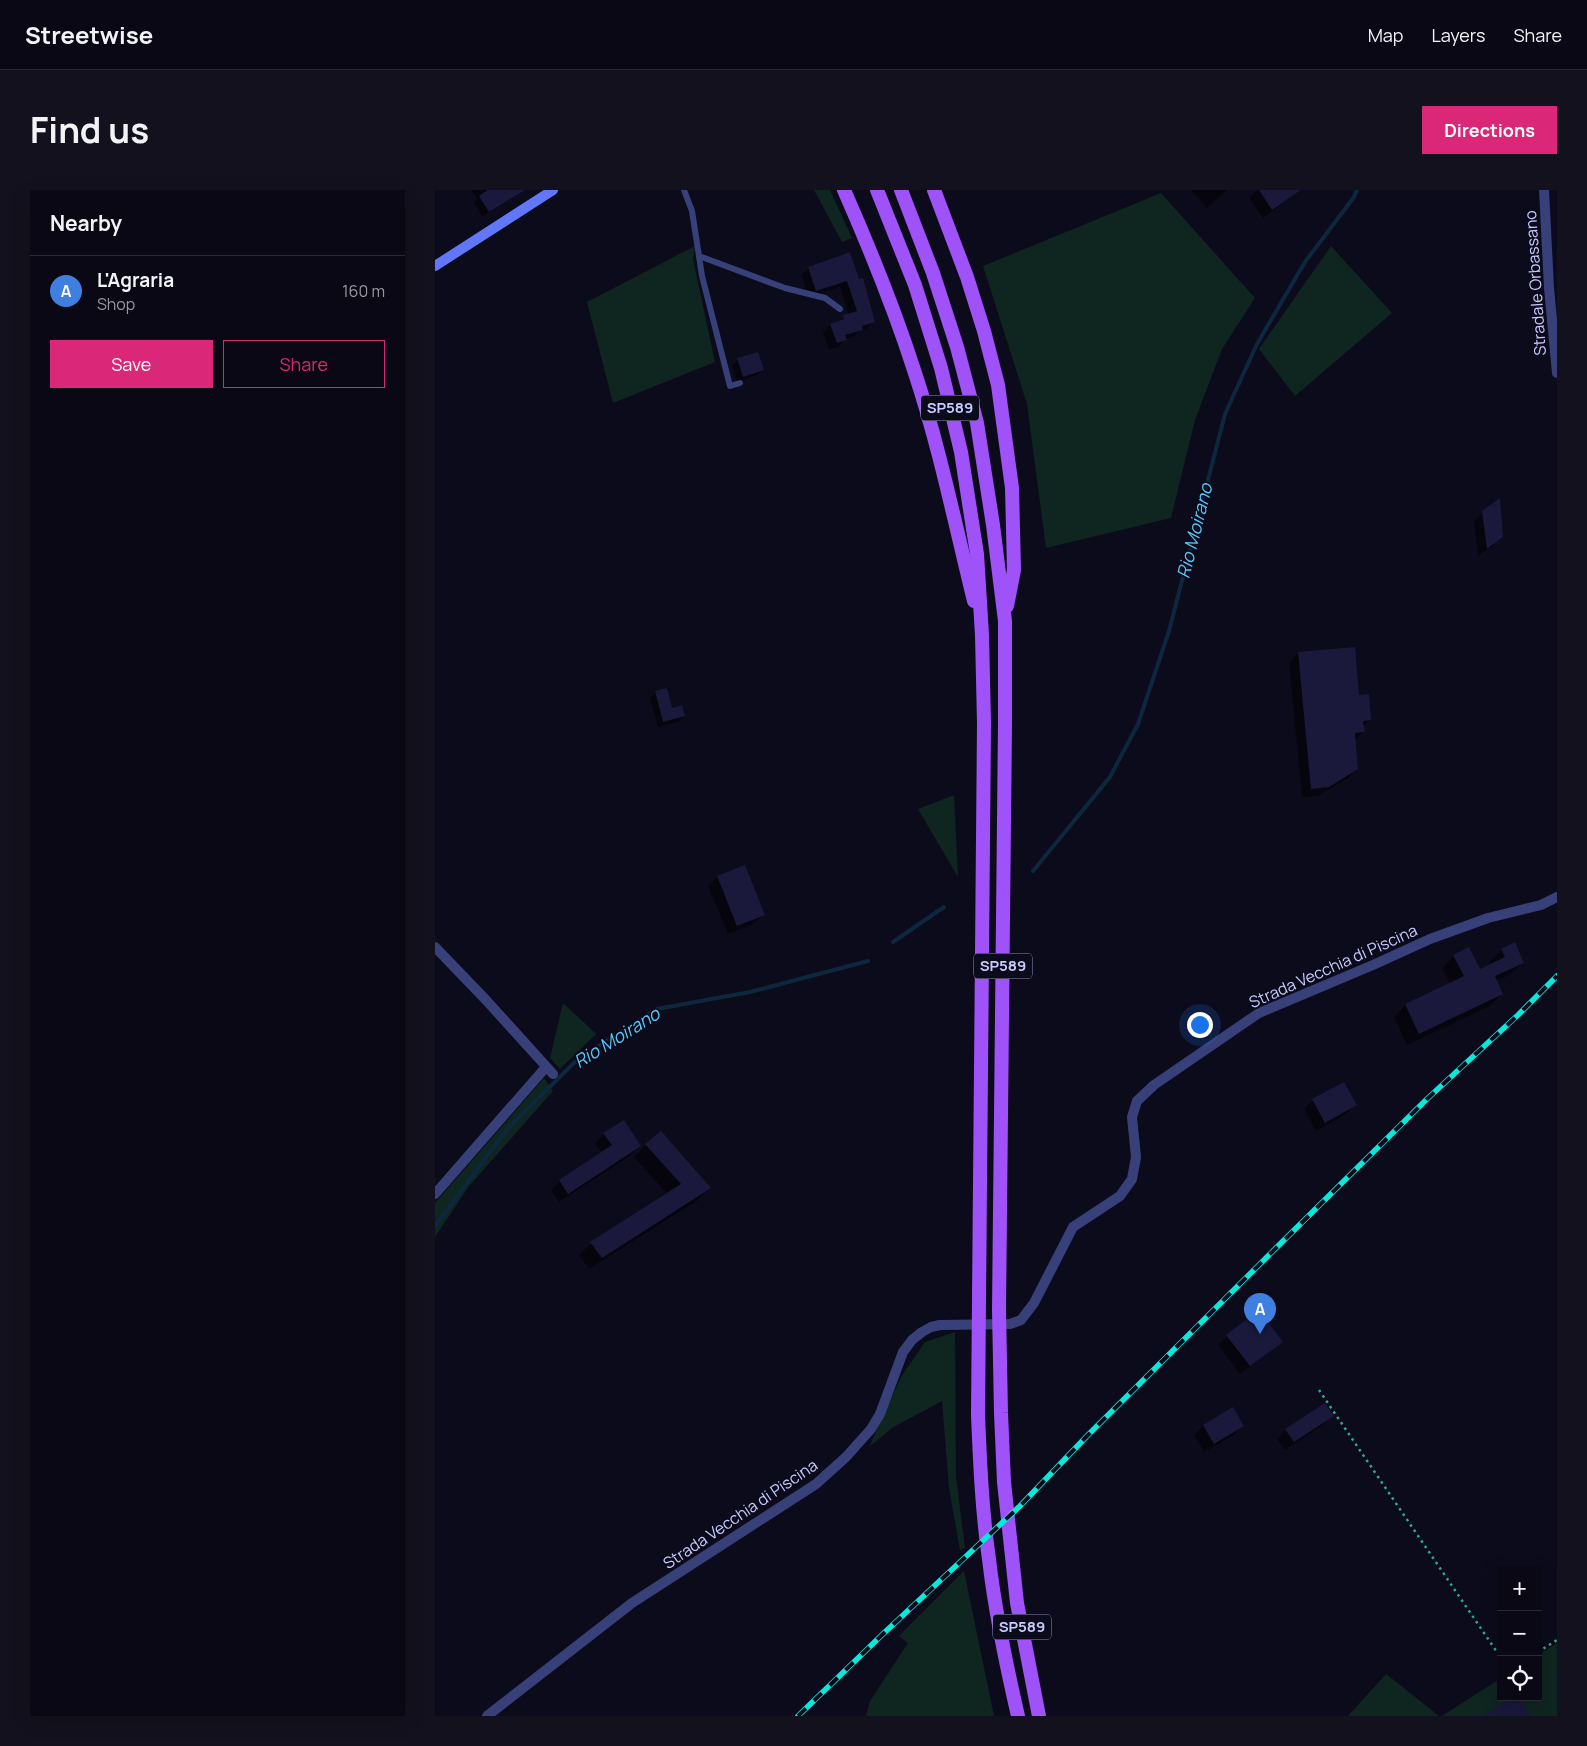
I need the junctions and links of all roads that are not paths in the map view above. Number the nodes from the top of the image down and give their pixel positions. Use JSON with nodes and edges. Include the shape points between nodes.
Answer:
{"nodes":[{"id":1,"x":553,"y":190,"type":"edge"},
{"id":2,"x":685,"y":190,"type":"edge"},
{"id":3,"x":844,"y":190,"type":"edge"},
{"id":4,"x":877,"y":190,"type":"edge"},
{"id":5,"x":901,"y":190,"type":"edge"},
{"id":6,"x":934,"y":190,"type":"edge"},
{"id":7,"x":1544,"y":190,"type":"edge"},
{"id":8,"x":699,"y":256,"type":"junction"},
{"id":9,"x":435,"y":266,"type":"edge"},
{"id":10,"x":840,"y":309,"type":"dead end"},
{"id":11,"x":1557,"y":373,"type":"edge"},
{"id":12,"x":740,"y":384,"type":"dead end"},
{"id":13,"x":1005,"y":621,"type":"junction"},
{"id":14,"x":982,"y":635,"type":"junction"},
{"id":15,"x":1557,"y":897,"type":"edge"},
{"id":16,"x":435,"y":947,"type":"edge"},
{"id":17,"x":435,"y":1194,"type":"edge"},
{"id":18,"x":487,"y":1716,"type":"edge"},
{"id":19,"x":1018,"y":1716,"type":"edge"},
{"id":20,"x":1039,"y":1716,"type":"edge"}],
"edges":[{"from":1,"to":9,"type":"main road"},
{"from":2,"to":8,"type":"lane","via":[[692,210]]},
{"from":3,"to":14,"type":"main road","via":[[887,290],[915,371],[939,454]]},
{"from":4,"to":14,"type":"main road","number":"SP589","via":[[915,285],[941,368],[961,452],[977,554]]},
{"from":5,"to":13,"type":"main road","number":"SP589","via":[[933,273],[977,423]]},
{"from":6,"to":13,"type":"main road","via":[[967,277],[998,385],[1012,488],[1014,570]]},
{"from":7,"to":11,"type":"street","name":"Stradale Orbassano"},
{"from":8,"to":10,"type":"lane","via":[[785,288],[825,298]]},
{"from":8,"to":12,"type":"lane","via":[[730,386]]},
{"from":13,"to":20,"type":"main road","number":"SP589","via":[[999,1310],[1001,1412],[1017,1603]]},
{"from":14,"to":19,"type":"main road","number":"SP589","via":[[978,1415],[989,1559]]},
{"from":15,"to":18,"type":"street","name":"Strada Vecchia di Piscina","via":[[1541,905],[1488,918],[1430,939],[1259,1013],[1154,1085],[1137,1101],[1132,1117],[1136,1157],[1132,1179],[1120,1196],[1073,1227],[1038,1296],[1021,1320],[1010,1324],[940,1324],[922,1332],[903,1352],[880,1414],[871,1429],[816,1484],[632,1603]]},
{"from":16,"to":17,"type":"street","via":[[549,1071]]}]}
